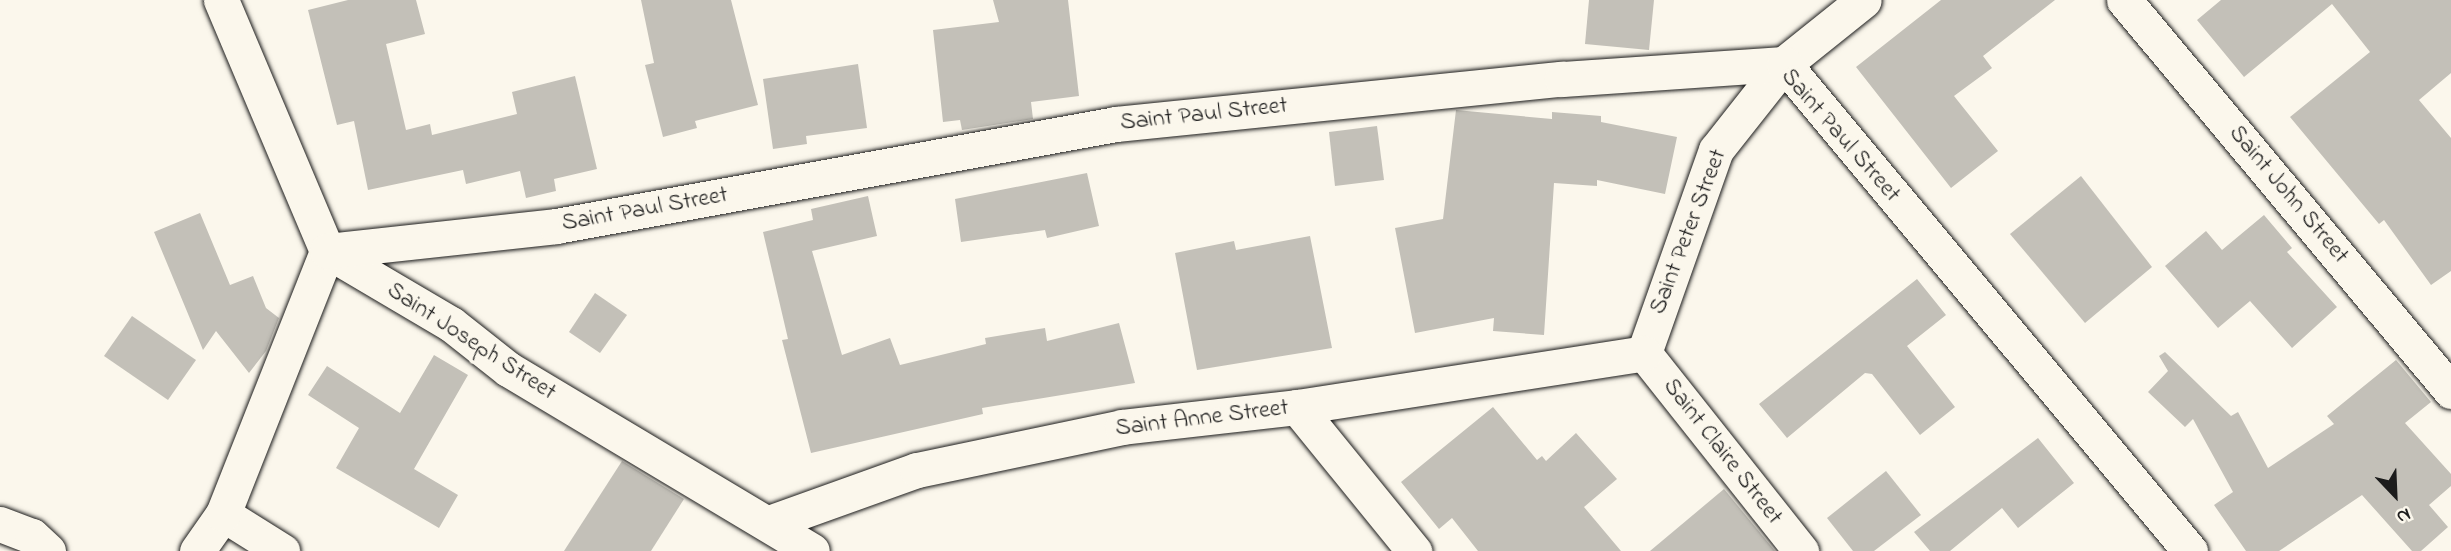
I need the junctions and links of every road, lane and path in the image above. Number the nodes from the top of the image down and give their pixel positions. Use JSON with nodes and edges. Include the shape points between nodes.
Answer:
{"nodes":[{"id":1,"x":221,"y":0,"type":"edge"},
{"id":2,"x":1864,"y":0,"type":"edge"},
{"id":3,"x":2124,"y":0,"type":"edge"},
{"id":4,"x":1783,"y":64,"type":"junction"},
{"id":5,"x":327,"y":251,"type":"junction"},
{"id":6,"x":1644,"y":353,"type":"junction"},
{"id":7,"x":2451,"y":391,"type":"edge"},
{"id":8,"x":1297,"y":407,"type":"junction"},
{"id":9,"x":223,"y":514,"type":"junction"},
{"id":10,"x":769,"y":523,"type":"junction"},
{"id":11,"x":0,"y":524,"type":"edge"},
{"id":12,"x":48,"y":551,"type":"edge"},
{"id":13,"x":197,"y":551,"type":"edge"},
{"id":14,"x":282,"y":551,"type":"edge"},
{"id":15,"x":812,"y":551,"type":"edge"},
{"id":16,"x":1414,"y":551,"type":"edge"},
{"id":17,"x":1801,"y":551,"type":"edge"},
{"id":18,"x":2190,"y":551,"type":"edge"}],
"edges":[{"from":1,"to":5,"type":"street"},
{"from":2,"to":4,"type":"street","name":"Saint Peter Street"},
{"from":3,"to":7,"type":"street","name":"Saint John Street"},
{"from":4,"to":5,"type":"street","name":"Saint Paul Street","via":[[1562,79],[1116,124],[556,226]]},
{"from":4,"to":6,"type":"street","name":"Saint Peter Street","via":[[1716,150]]},
{"from":4,"to":18,"type":"street","name":"Saint Paul Street"},
{"from":5,"to":9,"type":"street"},
{"from":5,"to":10,"type":"street","name":"Saint Joseph Street","via":[[452,324],[508,369]]},
{"from":6,"to":8,"type":"street","name":"Saint Anne Street"},
{"from":6,"to":17,"type":"street","name":"Saint Claire Street"},
{"from":8,"to":10,"type":"street","name":"Saint Anne Street","via":[[1122,427],[917,470]]},
{"from":8,"to":16,"type":"street"},
{"from":9,"to":13,"type":"street"},
{"from":9,"to":14,"type":"street"},
{"from":10,"to":15,"type":"street","name":"Saint Joseph Street"},
{"from":11,"to":12,"type":"street","via":[[32,536]]}]}
